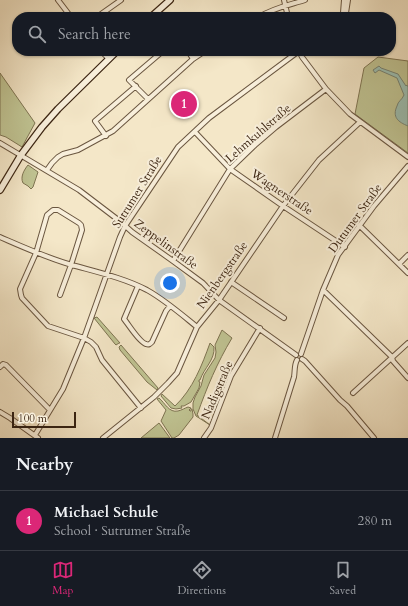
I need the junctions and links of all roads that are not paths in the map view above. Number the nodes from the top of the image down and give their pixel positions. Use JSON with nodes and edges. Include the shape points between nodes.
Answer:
{"nodes":[{"id":1,"x":58,"y":0,"type":"edge"},
{"id":2,"x":121,"y":0,"type":"edge"},
{"id":3,"x":170,"y":0,"type":"edge"},
{"id":4,"x":284,"y":0,"type":"edge"},
{"id":5,"x":305,"y":0,"type":"edge"},
{"id":6,"x":344,"y":0,"type":"edge"},
{"id":7,"x":348,"y":0,"type":"edge"},
{"id":8,"x":285,"y":6,"type":"junction"},
{"id":9,"x":67,"y":12,"type":"edge"},
{"id":10,"x":104,"y":12,"type":"edge"},
{"id":11,"x":157,"y":12,"type":"edge"},
{"id":12,"x":269,"y":12,"type":"edge"},
{"id":13,"x":287,"y":12,"type":"edge"},
{"id":14,"x":343,"y":12,"type":"edge"},
{"id":15,"x":346,"y":12,"type":"edge"},
{"id":16,"x":107,"y":56,"type":"edge"},
{"id":17,"x":111,"y":56,"type":"edge"},
{"id":18,"x":157,"y":56,"type":"edge"},
{"id":19,"x":191,"y":56,"type":"edge"},
{"id":20,"x":198,"y":56,"type":"edge"},
{"id":21,"x":292,"y":56,"type":"edge"},
{"id":22,"x":302,"y":56,"type":"edge"},
{"id":23,"x":109,"y":58,"type":"junction"},
{"id":24,"x":193,"y":59,"type":"junction"},
{"id":25,"x":136,"y":86,"type":"junction"},
{"id":26,"x":326,"y":89,"type":"junction"},
{"id":27,"x":148,"y":99,"type":"junction"},
{"id":28,"x":360,"y":122,"type":"junction"},
{"id":29,"x":195,"y":132,"type":"junction"},
{"id":30,"x":106,"y":136,"type":"junction"},
{"id":31,"x":0,"y":143,"type":"edge"},
{"id":32,"x":21,"y":155,"type":"junction"},
{"id":33,"x":408,"y":159,"type":"edge"},
{"id":34,"x":408,"y":166,"type":"edge"},
{"id":35,"x":230,"y":169,"type":"junction"},
{"id":36,"x":47,"y":170,"type":"junction"},
{"id":37,"x":0,"y":190,"type":"edge"},
{"id":38,"x":283,"y":206,"type":"junction"},
{"id":39,"x":359,"y":225,"type":"junction"},
{"id":40,"x":125,"y":226,"type":"junction"},
{"id":41,"x":0,"y":237,"type":"edge"},
{"id":42,"x":345,"y":247,"type":"junction"},
{"id":43,"x":36,"y":253,"type":"junction"},
{"id":44,"x":408,"y":255,"type":"edge"},
{"id":45,"x":173,"y":261,"type":"junction"},
{"id":46,"x":400,"y":264,"type":"junction"},
{"id":47,"x":71,"y":265,"type":"junction"},
{"id":48,"x":408,"y":273,"type":"edge"},
{"id":49,"x":106,"y":274,"type":"junction"},
{"id":50,"x":231,"y":282,"type":"junction"},
{"id":51,"x":138,"y":286,"type":"junction"},
{"id":52,"x":323,"y":290,"type":"junction"},
{"id":53,"x":60,"y":295,"type":"dead end"},
{"id":54,"x":219,"y":300,"type":"junction"},
{"id":55,"x":170,"y":306,"type":"junction"},
{"id":56,"x":284,"y":318,"type":"dead end"},
{"id":57,"x":197,"y":327,"type":"junction"},
{"id":58,"x":260,"y":328,"type":"junction"},
{"id":59,"x":84,"y":338,"type":"junction"},
{"id":60,"x":408,"y":343,"type":"edge"},
{"id":61,"x":301,"y":354,"type":"junction"},
{"id":62,"x":296,"y":355,"type":"junction"},
{"id":63,"x":392,"y":358,"type":"junction"},
{"id":64,"x":299,"y":360,"type":"junction"},
{"id":65,"x":0,"y":367,"type":"edge"},
{"id":66,"x":408,"y":378,"type":"edge"},
{"id":67,"x":354,"y":393,"type":"dead end"},
{"id":68,"x":142,"y":408,"type":"junction"},
{"id":69,"x":50,"y":410,"type":"junction"},
{"id":70,"x":0,"y":412,"type":"edge"},
{"id":71,"x":36,"y":436,"type":"edge"},
{"id":72,"x":103,"y":438,"type":"edge"},
{"id":73,"x":204,"y":438,"type":"edge"},
{"id":74,"x":275,"y":438,"type":"edge"},
{"id":75,"x":374,"y":438,"type":"edge"}],
"edges":[{"from":1,"to":9,"type":"street"},
{"from":2,"to":10,"type":"street"},
{"from":3,"to":11,"type":"street"},
{"from":4,"to":8,"type":"street"},
{"from":5,"to":8,"type":"street"},
{"from":6,"to":14,"type":"street"},
{"from":7,"to":15,"type":"street"},
{"from":8,"to":12,"type":"street"},
{"from":8,"to":13,"type":"street"},
{"from":16,"to":23,"type":"street"},
{"from":17,"to":23,"type":"street"},
{"from":18,"to":25,"type":"street","via":[[129,80]]},
{"from":19,"to":24,"type":"street"},
{"from":20,"to":24,"type":"street"},
{"from":21,"to":29,"type":"street","name":"Sutrumer Straße","via":[[209,118]]},
{"from":22,"to":26,"type":"street"},
{"from":23,"to":32,"type":"street","via":[[42,127]]},
{"from":24,"to":27,"type":"street"},
{"from":25,"to":27,"type":"street"},
{"from":25,"to":30,"type":"street","via":[[95,121]]},
{"from":26,"to":28,"type":"street"},
{"from":26,"to":35,"type":"street","name":"Lehmkuhlstraße","via":[[276,127]]},
{"from":27,"to":30,"type":"street"},
{"from":28,"to":33,"type":"street"},
{"from":28,"to":38,"type":"street","name":"Nienbergstraße","via":[[319,160]]},
{"from":29,"to":35,"type":"street","name":"Wagnerstraße"},
{"from":29,"to":40,"type":"street","name":"Sutrumer Straße","via":[[178,147]]},
{"from":30,"to":36,"type":"street","via":[[78,150],[58,156]]},
{"from":31,"to":32,"type":"street","name":"Zeppelinstraße"},
{"from":32,"to":36,"type":"street","name":"Zeppelinstraße"},
{"from":32,"to":37,"type":"street"},
{"from":34,"to":39,"type":"street","name":"Dutumer Straße"},
{"from":35,"to":38,"type":"street","name":"Wagnerstraße"},
{"from":35,"to":45,"type":"street","name":"Lehmkuhlstraße"},
{"from":36,"to":40,"type":"street","name":"Zeppelinstraße","via":[[79,190]]},
{"from":38,"to":42,"type":"street","name":"Wagnerstraße"},
{"from":38,"to":50,"type":"street","name":"Nienbergstraße"},
{"from":39,"to":42,"type":"street","name":"Dutumer Straße"},
{"from":39,"to":46,"type":"street"},
{"from":40,"to":45,"type":"street","name":"Zeppelinstraße"},
{"from":40,"to":49,"type":"street","name":"Sutrumer Straße"},
{"from":41,"to":43,"type":"street"},
{"from":42,"to":52,"type":"street","name":"Dutumer Straße","via":[[338,255]]},
{"from":43,"to":47,"type":"street"},
{"from":43,"to":47,"type":"street","via":[[47,215],[52,210],[58,210],[81,225],[82,230]]},
{"from":43,"to":59,"type":"street","via":[[20,289],[22,298],[48,326]]},
{"from":44,"to":46,"type":"street"},
{"from":45,"to":54,"type":"street","name":"Zeppelinstraße","via":[[203,283]]},
{"from":46,"to":48,"type":"street"},
{"from":47,"to":49,"type":"street"},
{"from":47,"to":53,"type":"street"},
{"from":49,"to":51,"type":"street"},
{"from":49,"to":59,"type":"street","name":"Sutrumer Straße"},
{"from":50,"to":54,"type":"street","name":"Nienbergstraße"},
{"from":50,"to":56,"type":"street"},
{"from":51,"to":55,"type":"street"},
{"from":51,"to":55,"type":"street","via":[[124,319],[145,344],[152,342]]},
{"from":52,"to":61,"type":"street","name":"Dutumer Straße"},
{"from":52,"to":63,"type":"street"},
{"from":54,"to":57,"type":"street","name":"Nienbergstraße"},
{"from":54,"to":58,"type":"street","name":"Zeppelinstraße"},
{"from":55,"to":57,"type":"street"},
{"from":57,"to":68,"type":"street","name":"Nienbergstraße","via":[[177,373]]},
{"from":58,"to":62,"type":"street","name":"Zeppelinstraße"},
{"from":58,"to":73,"type":"street","name":"Nadigstraße","via":[[231,376],[211,428]]},
{"from":59,"to":68,"type":"street","via":[[96,347],[102,360]]},
{"from":59,"to":69,"type":"street","name":"Sutrumer Straße","via":[[63,389]]},
{"from":60,"to":63,"type":"street"},
{"from":61,"to":62,"type":"street"},
{"from":61,"to":64,"type":"street","via":[[303,356]]},
{"from":62,"to":64,"type":"street","via":[[295,358]]},
{"from":63,"to":66,"type":"street"},
{"from":63,"to":67,"type":"street"},
{"from":64,"to":74,"type":"street","via":[[295,363],[294,378]]},
{"from":64,"to":75,"type":"street","via":[[305,361]]},
{"from":65,"to":69,"type":"street","via":[[6,365]]},
{"from":68,"to":72,"type":"street","name":"Nienbergstraße"},
{"from":69,"to":71,"type":"street","name":"Sutrumer Straße"},
{"from":70,"to":71,"type":"street"}]}
